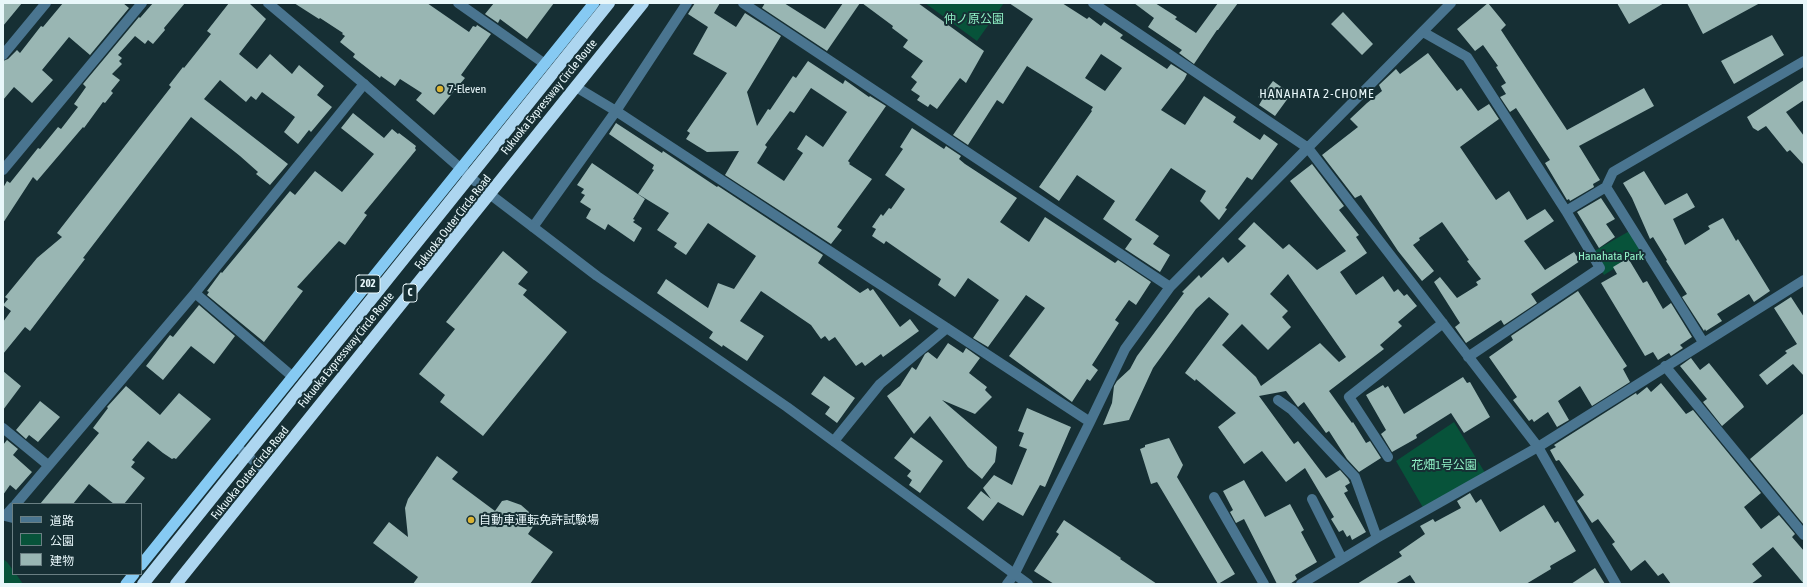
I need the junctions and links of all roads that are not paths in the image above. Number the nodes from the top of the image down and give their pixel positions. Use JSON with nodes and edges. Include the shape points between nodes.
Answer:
{"nodes":[{"id":1,"x":46,"y":3,"type":"edge"},
{"id":2,"x":142,"y":3,"type":"edge"},
{"id":3,"x":268,"y":3,"type":"edge"},
{"id":4,"x":458,"y":3,"type":"edge"},
{"id":5,"x":594,"y":3,"type":"edge"},
{"id":6,"x":609,"y":3,"type":"edge"},
{"id":7,"x":642,"y":3,"type":"edge"},
{"id":8,"x":687,"y":3,"type":"edge"},
{"id":9,"x":742,"y":3,"type":"edge"},
{"id":10,"x":1092,"y":3,"type":"edge"},
{"id":11,"x":1447,"y":4,"type":"edge"},
{"id":12,"x":1423,"y":32,"type":"junction"},
{"id":13,"x":3,"y":55,"type":"edge"},
{"id":14,"x":1804,"y":61,"type":"edge"},
{"id":15,"x":545,"y":64,"type":"junction"},
{"id":16,"x":364,"y":84,"type":"junction"},
{"id":17,"x":576,"y":87,"type":"junction"},
{"id":18,"x":616,"y":110,"type":"junction"},
{"id":19,"x":1308,"y":148,"type":"junction"},
{"id":20,"x":462,"y":169,"type":"junction"},
{"id":21,"x":3,"y":170,"type":"edge"},
{"id":22,"x":1606,"y":187,"type":"junction"},
{"id":23,"x":491,"y":195,"type":"junction"},
{"id":24,"x":1566,"y":211,"type":"junction"},
{"id":25,"x":533,"y":227,"type":"junction"},
{"id":26,"x":1804,"y":280,"type":"edge"},
{"id":27,"x":1170,"y":287,"type":"junction"},
{"id":28,"x":194,"y":293,"type":"junction"},
{"id":29,"x":1443,"y":323,"type":"junction"},
{"id":30,"x":947,"y":328,"type":"junction"},
{"id":31,"x":1703,"y":342,"type":"junction"},
{"id":32,"x":1468,"y":357,"type":"junction"},
{"id":33,"x":1665,"y":366,"type":"junction"},
{"id":34,"x":293,"y":377,"type":"junction"},
{"id":35,"x":1278,"y":400,"type":"dead end"},
{"id":36,"x":1090,"y":422,"type":"junction"},
{"id":37,"x":3,"y":428,"type":"edge"},
{"id":38,"x":834,"y":441,"type":"junction"},
{"id":39,"x":237,"y":447,"type":"junction"},
{"id":40,"x":1538,"y":447,"type":"junction"},
{"id":41,"x":1388,"y":457,"type":"dead end"},
{"id":42,"x":48,"y":465,"type":"junction"},
{"id":43,"x":267,"y":472,"type":"junction"},
{"id":44,"x":1214,"y":497,"type":"dead end"},
{"id":45,"x":1312,"y":499,"type":"dead end"},
{"id":46,"x":17,"y":503,"type":"edge"},
{"id":47,"x":1804,"y":535,"type":"edge"},
{"id":48,"x":1377,"y":538,"type":"junction"},
{"id":49,"x":1342,"y":559,"type":"junction"},
{"id":50,"x":142,"y":564,"type":"edge"},
{"id":51,"x":133,"y":575,"type":"edge"},
{"id":52,"x":1014,"y":575,"type":"junction"},
{"id":53,"x":126,"y":584,"type":"edge"},
{"id":54,"x":143,"y":584,"type":"edge"},
{"id":55,"x":176,"y":584,"type":"edge"},
{"id":56,"x":1007,"y":584,"type":"edge"},
{"id":57,"x":1028,"y":584,"type":"edge"},
{"id":58,"x":1264,"y":584,"type":"edge"},
{"id":59,"x":1301,"y":584,"type":"edge"},
{"id":60,"x":1616,"y":584,"type":"edge"}],
"edges":[{"from":1,"to":13,"type":"street"},
{"from":2,"to":21,"type":"street"},
{"from":3,"to":16,"type":"street"},
{"from":4,"to":15,"type":"street"},
{"from":5,"to":15,"type":"highway","number":"202"},
{"from":6,"to":54,"type":"highway","name":"Fukuoka Expressway Circle Route","number":"C","bridge":true},
{"from":7,"to":17,"type":"highway","name":"Fukuoka Outer Circle Road"},
{"from":7,"to":55,"type":"highway","name":"Fukuoka Expressway Circle Route","number":"C","bridge":true},
{"from":8,"to":18,"type":"street"},
{"from":9,"to":27,"type":"street"},
{"from":10,"to":19,"type":"street"},
{"from":11,"to":12,"type":"street"},
{"from":12,"to":19,"type":"street"},
{"from":12,"to":24,"type":"street","via":[[1467,57]]},
{"from":14,"to":22,"type":"street","via":[[1613,172]]},
{"from":15,"to":20,"type":"highway","number":"202"},
{"from":16,"to":20,"type":"street"},
{"from":16,"to":28,"type":"street"},
{"from":17,"to":18,"type":"street"},
{"from":17,"to":23,"type":"highway","name":"Fukuoka Outer Circle Road"},
{"from":18,"to":25,"type":"street"},
{"from":18,"to":30,"type":"street"},
{"from":19,"to":27,"type":"street"},
{"from":19,"to":29,"type":"street"},
{"from":20,"to":23,"type":"street"},
{"from":20,"to":34,"type":"highway","number":"202"},
{"from":22,"to":24,"type":"street"},
{"from":22,"to":31,"type":"street"},
{"from":23,"to":25,"type":"street"},
{"from":23,"to":43,"type":"highway","name":"Fukuoka Outer Circle Road","via":[[380,337]]},
{"from":24,"to":32,"type":"street","via":[[1600,268]]},
{"from":25,"to":38,"type":"street","via":[[597,276]]},
{"from":26,"to":31,"type":"street"},
{"from":27,"to":36,"type":"street","via":[[1125,349]]},
{"from":28,"to":34,"type":"street"},
{"from":28,"to":42,"type":"street"},
{"from":29,"to":32,"type":"street"},
{"from":29,"to":41,"type":"street","via":[[1349,397]]},
{"from":30,"to":36,"type":"street"},
{"from":30,"to":38,"type":"street","via":[[880,384]]},
{"from":31,"to":33,"type":"street"},
{"from":32,"to":40,"type":"street"},
{"from":33,"to":40,"type":"street"},
{"from":33,"to":47,"type":"street"},
{"from":34,"to":39,"type":"highway","number":"202"},
{"from":35,"to":48,"type":"street","via":[[1292,410],[1355,477]]},
{"from":36,"to":52,"type":"street"},
{"from":37,"to":42,"type":"street"},
{"from":38,"to":52,"type":"street"},
{"from":39,"to":43,"type":"street"},
{"from":39,"to":50,"type":"highway","number":"202"},
{"from":40,"to":48,"type":"street"},
{"from":40,"to":60,"type":"street"},
{"from":42,"to":46,"type":"street"},
{"from":43,"to":55,"type":"highway","name":"Fukuoka Outer Circle Road"},
{"from":44,"to":58,"type":"street"},
{"from":45,"to":49,"type":"street"},
{"from":48,"to":49,"type":"street"},
{"from":49,"to":59,"type":"street"},
{"from":51,"to":53,"type":"highway"},
{"from":52,"to":56,"type":"street"},
{"from":52,"to":57,"type":"street"}]}
